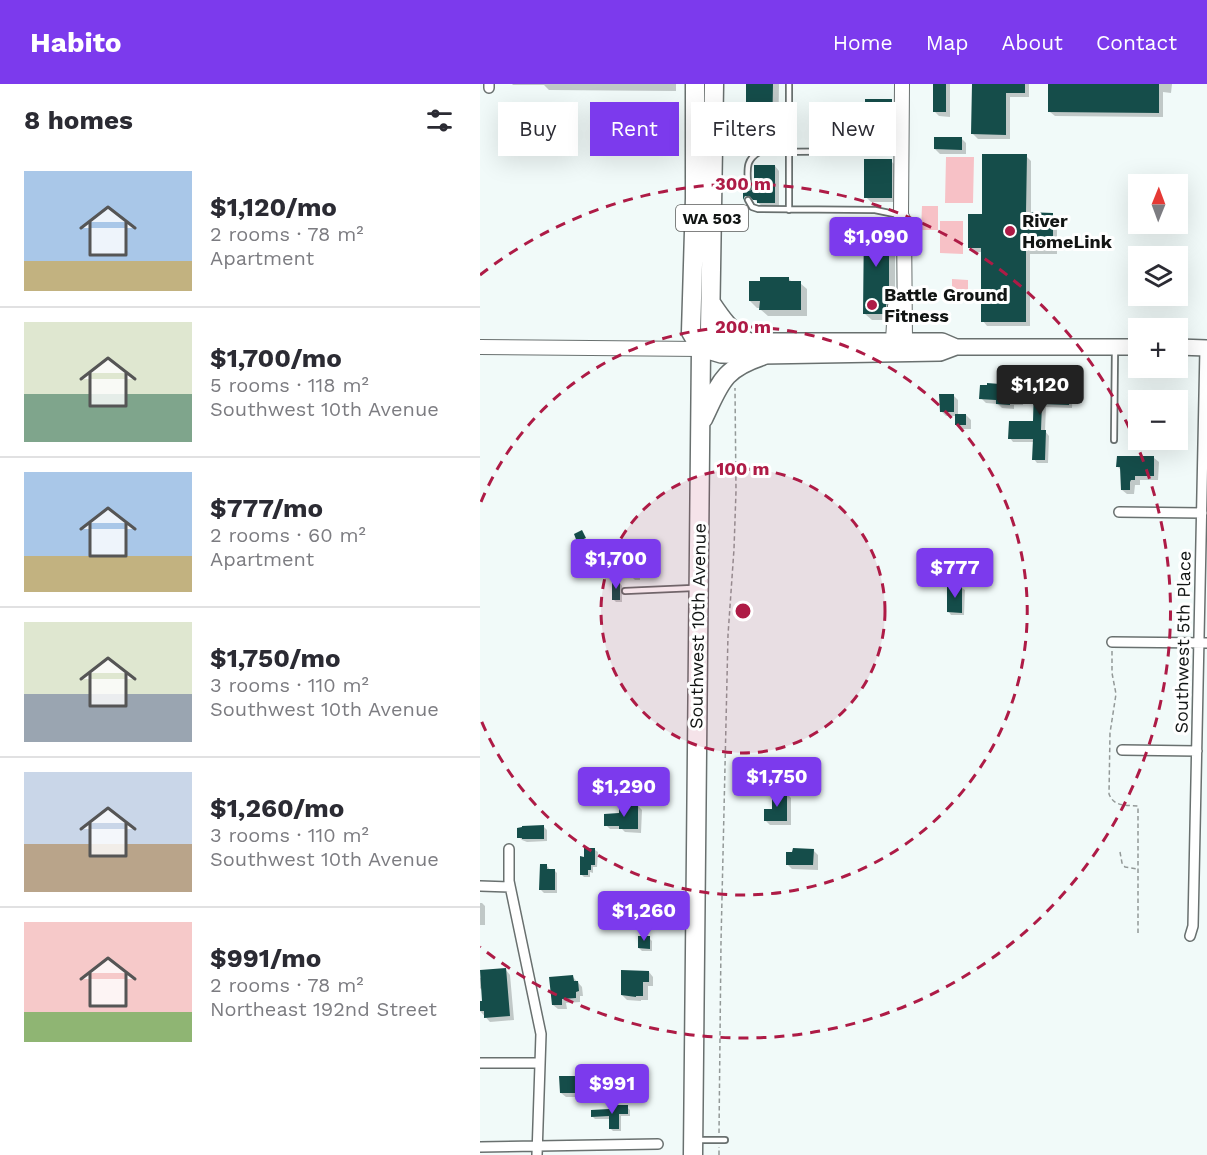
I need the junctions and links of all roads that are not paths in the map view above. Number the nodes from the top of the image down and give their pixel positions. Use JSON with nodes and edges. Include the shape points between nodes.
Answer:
{"nodes":[{"id":1,"x":695,"y":84,"type":"edge"},
{"id":2,"x":714,"y":84,"type":"edge"},
{"id":3,"x":789,"y":84,"type":"edge"},
{"id":4,"x":902,"y":84,"type":"edge"},
{"id":5,"x":789,"y":102,"type":"edge"},
{"id":6,"x":901,"y":150,"type":"junction"},
{"id":7,"x":797,"y":152,"type":"edge"},
{"id":8,"x":753,"y":156,"type":"edge"},
{"id":9,"x":789,"y":156,"type":"edge"},
{"id":10,"x":748,"y":187,"type":"dead end"},
{"id":11,"x":748,"y":200,"type":"dead end"},
{"id":12,"x":789,"y":210,"type":"junction"},
{"id":13,"x":901,"y":215,"type":"junction"},
{"id":14,"x":711,"y":303,"type":"junction"},
{"id":15,"x":746,"y":341,"type":"junction"},
{"id":16,"x":899,"y":341,"type":"junction"},
{"id":17,"x":480,"y":347,"type":"edge"},
{"id":18,"x":956,"y":347,"type":"junction"},
{"id":19,"x":1128,"y":347,"type":"edge"},
{"id":20,"x":1188,"y":347,"type":"edge"},
{"id":21,"x":1115,"y":348,"type":"junction"},
{"id":22,"x":1206,"y":348,"type":"edge"},
{"id":23,"x":701,"y":349,"type":"junction"},
{"id":24,"x":856,"y":354,"type":"junction"},
{"id":25,"x":762,"y":356,"type":"junction"},
{"id":26,"x":700,"y":423,"type":"junction"},
{"id":27,"x":1114,"y":440,"type":"dead end"},
{"id":28,"x":1119,"y":512,"type":"dead end"},
{"id":29,"x":1202,"y":513,"type":"junction"},
{"id":30,"x":699,"y":587,"type":"junction"},
{"id":31,"x":625,"y":591,"type":"dead end"},
{"id":32,"x":1112,"y":642,"type":"road end"},
{"id":33,"x":1203,"y":643,"type":"edge"},
{"id":34,"x":1122,"y":750,"type":"dead end"},
{"id":35,"x":1197,"y":751,"type":"junction"},
{"id":36,"x":509,"y":849,"type":"dead end"},
{"id":37,"x":480,"y":886,"type":"edge"},
{"id":38,"x":510,"y":886,"type":"junction"},
{"id":39,"x":1190,"y":936,"type":"dead end"},
{"id":40,"x":480,"y":1063,"type":"edge"},
{"id":41,"x":540,"y":1063,"type":"junction"},
{"id":42,"x":722,"y":1140,"type":"road end"},
{"id":43,"x":658,"y":1144,"type":"dead end"},
{"id":44,"x":480,"y":1147,"type":"edge"},
{"id":45,"x":693,"y":1147,"type":"edge"},
{"id":46,"x":537,"y":1151,"type":"edge"}],
"edges":[{"from":1,"to":23,"type":"highway","name":"Southwest 10th Avenue","number":"WA 503","via":[[690,332]]},
{"from":2,"to":14,"type":"highway","name":"Southwest 10th Avenue","number":"WA 503"},
{"from":3,"to":5,"type":"lane"},
{"from":4,"to":6,"type":"street"},
{"from":6,"to":7,"type":"lane"},
{"from":6,"to":13,"type":"street"},
{"from":8,"to":10,"type":"lane","via":[[748,165]]},
{"from":9,"to":12,"type":"lane"},
{"from":11,"to":12,"type":"lane","via":[[758,209]]},
{"from":12,"to":13,"type":"lane","via":[[875,210]]},
{"from":13,"to":16,"type":"street","via":[[904,221]]},
{"from":14,"to":15,"type":"highway","via":[[724,322]]},
{"from":14,"to":23,"type":"highway","name":"Southwest 10th Avenue","number":"WA 503","via":[[710,331]]},
{"from":15,"to":16,"type":"main road"},
{"from":15,"to":23,"type":"main road","via":[[721,341]]},
{"from":16,"to":18,"type":"main road","via":[[942,341]]},
{"from":16,"to":24,"type":"main road","via":[[897,347]]},
{"from":17,"to":23,"type":"street"},
{"from":18,"to":21,"type":"main road"},
{"from":18,"to":24,"type":"main road","via":[[940,353]]},
{"from":19,"to":21,"type":"main road"},
{"from":20,"to":22,"type":"main road"},
{"from":21,"to":27,"type":"lane"},
{"from":22,"to":29,"type":"street","name":"Southwest 5th Place"},
{"from":23,"to":25,"type":"main road","via":[[720,355]]},
{"from":23,"to":26,"type":"highway","name":"Southwest 10th Avenue","number":"WA 503"},
{"from":24,"to":25,"type":"main road"},
{"from":25,"to":26,"type":"highway","via":[[731,371]]},
{"from":26,"to":30,"type":"highway","name":"Southwest 10th Avenue","number":"WA 503"},
{"from":28,"to":29,"type":"street"},
{"from":29,"to":33,"type":"street","name":"Southwest 5th Place"},
{"from":30,"to":31,"type":"lane"},
{"from":30,"to":45,"type":"highway","name":"Southwest 10th Avenue","number":"WA 503"},
{"from":32,"to":33,"type":"street"},
{"from":33,"to":35,"type":"street","name":"Southwest 5th Place"},
{"from":34,"to":35,"type":"street"},
{"from":35,"to":39,"type":"street","name":"Southwest 5th Place"},
{"from":36,"to":38,"type":"street"},
{"from":37,"to":38,"type":"street"},
{"from":38,"to":41,"type":"street","via":[[540,1027]]},
{"from":40,"to":41,"type":"street"},
{"from":41,"to":46,"type":"street"},
{"from":42,"to":45,"type":"lane"},
{"from":43,"to":46,"type":"street"},
{"from":44,"to":46,"type":"street"}]}
